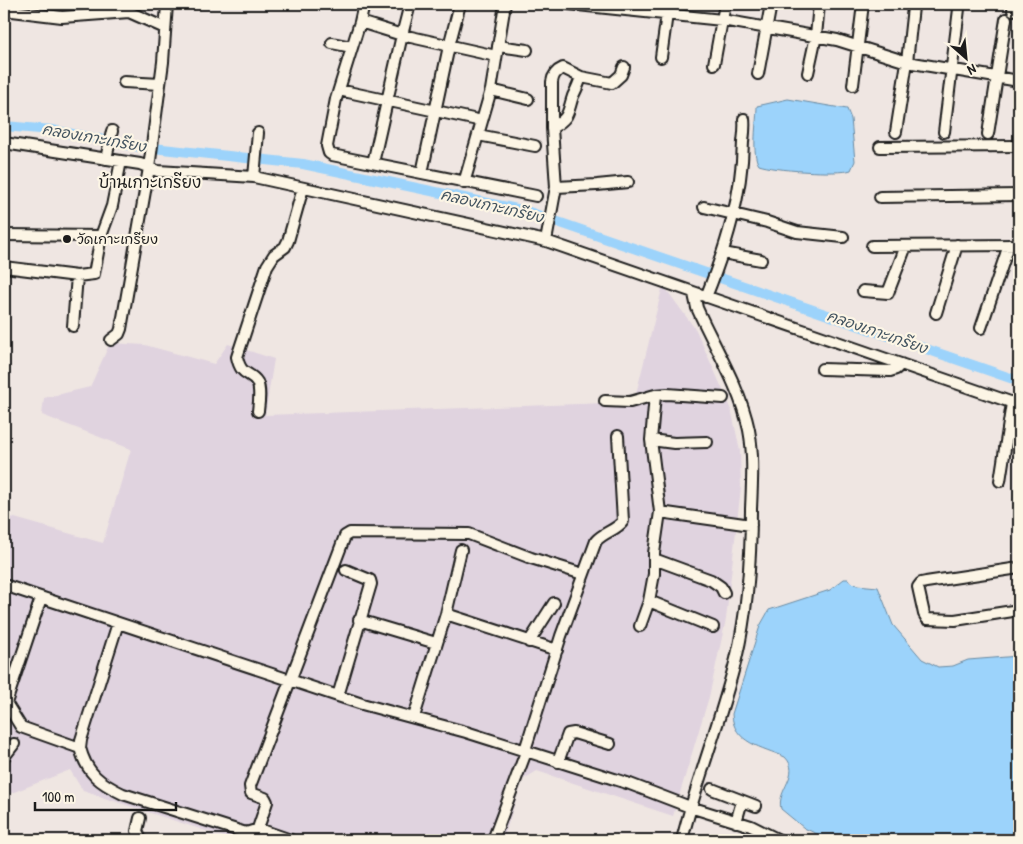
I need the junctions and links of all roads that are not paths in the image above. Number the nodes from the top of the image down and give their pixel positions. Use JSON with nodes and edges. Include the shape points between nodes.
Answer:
{"nodes":[{"id":1,"x":167,"y":4,"type":"edge"},
{"id":2,"x":364,"y":4,"type":"edge"},
{"id":3,"x":410,"y":4,"type":"edge"},
{"id":4,"x":460,"y":4,"type":"edge"},
{"id":5,"x":505,"y":4,"type":"edge"},
{"id":6,"x":568,"y":4,"type":"edge"},
{"id":7,"x":581,"y":4,"type":"edge"},
{"id":8,"x":725,"y":4,"type":"edge"},
{"id":9,"x":771,"y":4,"type":"edge"},
{"id":10,"x":819,"y":4,"type":"edge"},
{"id":11,"x":863,"y":4,"type":"edge"},
{"id":12,"x":628,"y":6,"type":"edge"},
{"id":13,"x":913,"y":7,"type":"dead end"},
{"id":14,"x":104,"y":9,"type":"edge"},
{"id":15,"x":960,"y":9,"type":"dead end"},
{"id":16,"x":4,"y":10,"type":"edge"},
{"id":17,"x":672,"y":10,"type":"edge"},
{"id":18,"x":1006,"y":19,"type":"dead end"},
{"id":19,"x":722,"y":20,"type":"junction"},
{"id":20,"x":360,"y":22,"type":"junction"},
{"id":21,"x":165,"y":28,"type":"junction"},
{"id":22,"x":768,"y":28,"type":"junction"},
{"id":23,"x":402,"y":35,"type":"junction"},
{"id":24,"x":816,"y":36,"type":"junction"},
{"id":25,"x":332,"y":43,"type":"dead end"},
{"id":26,"x":449,"y":46,"type":"junction"},
{"id":27,"x":498,"y":46,"type":"junction"},
{"id":28,"x":858,"y":46,"type":"junction"},
{"id":29,"x":352,"y":47,"type":"junction"},
{"id":30,"x":527,"y":50,"type":"dead end"},
{"id":31,"x":496,"y":56,"type":"junction"},
{"id":32,"x":661,"y":57,"type":"dead end"},
{"id":33,"x":907,"y":62,"type":"junction"},
{"id":34,"x":714,"y":64,"type":"dead end"},
{"id":35,"x":624,"y":67,"type":"dead end"},
{"id":36,"x":951,"y":70,"type":"junction"},
{"id":37,"x":808,"y":72,"type":"dead end"},
{"id":38,"x":758,"y":74,"type":"dead end"},
{"id":39,"x":581,"y":78,"type":"junction"},
{"id":40,"x":997,"y":78,"type":"junction"},
{"id":41,"x":1019,"y":81,"type":"edge"},
{"id":42,"x":124,"y":82,"type":"dead end"},
{"id":43,"x":160,"y":84,"type":"junction"},
{"id":44,"x":853,"y":85,"type":"dead end"},
{"id":45,"x":339,"y":90,"type":"junction"},
{"id":46,"x":491,"y":90,"type":"junction"},
{"id":47,"x":528,"y":99,"type":"dead end"},
{"id":48,"x":387,"y":101,"type":"junction"},
{"id":49,"x":436,"y":110,"type":"junction"},
{"id":50,"x":744,"y":119,"type":"dead end"},
{"id":51,"x":482,"y":121,"type":"junction"},
{"id":52,"x":552,"y":128,"type":"junction"},
{"id":53,"x":896,"y":132,"type":"dead end"},
{"id":54,"x":944,"y":132,"type":"dead end"},
{"id":55,"x":258,"y":133,"type":"dead end"},
{"id":56,"x":111,"y":134,"type":"dead end"},
{"id":57,"x":988,"y":134,"type":"dead end"},
{"id":58,"x":478,"y":135,"type":"junction"},
{"id":59,"x":4,"y":143,"type":"edge"},
{"id":60,"x":535,"y":146,"type":"dead end"},
{"id":61,"x":1019,"y":146,"type":"edge"},
{"id":62,"x":880,"y":147,"type":"dead end"},
{"id":63,"x":107,"y":155,"type":"junction"},
{"id":64,"x":121,"y":161,"type":"junction"},
{"id":65,"x":373,"y":163,"type":"junction"},
{"id":66,"x":149,"y":164,"type":"junction"},
{"id":67,"x":422,"y":173,"type":"junction"},
{"id":68,"x":254,"y":174,"type":"junction"},
{"id":69,"x":628,"y":182,"type":"dead end"},
{"id":70,"x":464,"y":183,"type":"junction"},
{"id":71,"x":556,"y":187,"type":"junction"},
{"id":72,"x":303,"y":188,"type":"junction"},
{"id":73,"x":1019,"y":195,"type":"edge"},
{"id":74,"x":536,"y":196,"type":"dead end"},
{"id":75,"x":880,"y":196,"type":"dead end"},
{"id":76,"x":704,"y":208,"type":"dead end"},
{"id":77,"x":734,"y":214,"type":"junction"},
{"id":78,"x":4,"y":235,"type":"edge"},
{"id":79,"x":101,"y":236,"type":"junction"},
{"id":80,"x":843,"y":237,"type":"dead end"},
{"id":81,"x":546,"y":241,"type":"junction"},
{"id":82,"x":957,"y":245,"type":"junction"},
{"id":83,"x":1014,"y":245,"type":"edge"},
{"id":84,"x":872,"y":246,"type":"dead end"},
{"id":85,"x":906,"y":246,"type":"junction"},
{"id":86,"x":723,"y":252,"type":"junction"},
{"id":87,"x":761,"y":260,"type":"dead end"},
{"id":88,"x":4,"y":266,"type":"edge"},
{"id":89,"x":77,"y":276,"type":"junction"},
{"id":90,"x":863,"y":291,"type":"dead end"},
{"id":91,"x":694,"y":294,"type":"junction"},
{"id":92,"x":707,"y":294,"type":"junction"},
{"id":93,"x":936,"y":313,"type":"dead end"},
{"id":94,"x":73,"y":326,"type":"dead end"},
{"id":95,"x":981,"y":328,"type":"dead end"},
{"id":96,"x":111,"y":340,"type":"dead end"},
{"id":97,"x":901,"y":364,"type":"junction"},
{"id":98,"x":822,"y":369,"type":"dead end"},
{"id":99,"x":655,"y":395,"type":"junction"},
{"id":100,"x":723,"y":398,"type":"dead end"},
{"id":101,"x":605,"y":401,"type":"dead end"},
{"id":102,"x":1016,"y":404,"type":"edge"},
{"id":103,"x":258,"y":411,"type":"dead end"},
{"id":104,"x":618,"y":436,"type":"dead end"},
{"id":105,"x":651,"y":440,"type":"junction"},
{"id":106,"x":707,"y":442,"type":"dead end"},
{"id":107,"x":1000,"y":481,"type":"dead end"},
{"id":108,"x":660,"y":512,"type":"junction"},
{"id":109,"x":751,"y":525,"type":"junction"},
{"id":110,"x":461,"y":550,"type":"dead end"},
{"id":111,"x":654,"y":559,"type":"junction"},
{"id":112,"x":1019,"y":568,"type":"edge"},
{"id":113,"x":346,"y":570,"type":"dead end"},
{"id":114,"x":583,"y":574,"type":"junction"},
{"id":115,"x":4,"y":585,"type":"edge"},
{"id":116,"x":724,"y":593,"type":"dead end"},
{"id":117,"x":41,"y":598,"type":"junction"},
{"id":118,"x":649,"y":601,"type":"junction"},
{"id":119,"x":554,"y":602,"type":"dead end"},
{"id":120,"x":1019,"y":610,"type":"edge"},
{"id":121,"x":446,"y":614,"type":"junction"},
{"id":122,"x":359,"y":620,"type":"junction"},
{"id":123,"x":118,"y":623,"type":"junction"},
{"id":124,"x":640,"y":626,"type":"dead end"},
{"id":125,"x":713,"y":627,"type":"dead end"},
{"id":126,"x":529,"y":642,"type":"junction"},
{"id":127,"x":436,"y":643,"type":"junction"},
{"id":128,"x":557,"y":650,"type":"junction"},
{"id":129,"x":290,"y":680,"type":"junction"},
{"id":130,"x":338,"y":696,"type":"junction"},
{"id":131,"x":5,"y":702,"type":"edge"},
{"id":132,"x":414,"y":717,"type":"junction"},
{"id":133,"x":14,"y":744,"type":"dead end"},
{"id":134,"x":610,"y":744,"type":"dead end"},
{"id":135,"x":80,"y":748,"type":"junction"},
{"id":136,"x":526,"y":751,"type":"junction"},
{"id":137,"x":4,"y":757,"type":"edge"},
{"id":138,"x":558,"y":762,"type":"junction"},
{"id":139,"x":712,"y":789,"type":"dead end"},
{"id":140,"x":742,"y":801,"type":"junction"},
{"id":141,"x":756,"y":806,"type":"dead end"},
{"id":142,"x":690,"y":807,"type":"junction"},
{"id":143,"x":140,"y":818,"type":"dead end"},
{"id":144,"x":736,"y":822,"type":"junction"},
{"id":145,"x":259,"y":829,"type":"junction"},
{"id":146,"x":140,"y":840,"type":"edge"},
{"id":147,"x":254,"y":840,"type":"edge"},
{"id":148,"x":291,"y":840,"type":"edge"},
{"id":149,"x":493,"y":840,"type":"edge"},
{"id":150,"x":682,"y":840,"type":"edge"},
{"id":151,"x":779,"y":840,"type":"edge"}],
"edges":[{"from":1,"to":21,"type":"street"},
{"from":2,"to":20,"type":"street"},
{"from":3,"to":23,"type":"street"},
{"from":4,"to":26,"type":"street"},
{"from":5,"to":27,"type":"street"},
{"from":6,"to":7,"type":"street"},
{"from":7,"to":12,"type":"street"},
{"from":8,"to":19,"type":"street"},
{"from":9,"to":22,"type":"street"},
{"from":10,"to":24,"type":"street"},
{"from":11,"to":28,"type":"street"},
{"from":12,"to":17,"type":"street"},
{"from":13,"to":33,"type":"street"},
{"from":14,"to":16,"type":"street","via":[[62,17]]},
{"from":14,"to":21,"type":"street","via":[[129,12]]},
{"from":15,"to":36,"type":"street"},
{"from":17,"to":19,"type":"street"},
{"from":17,"to":32,"type":"street"},
{"from":18,"to":40,"type":"street"},
{"from":19,"to":22,"type":"street"},
{"from":19,"to":34,"type":"street"},
{"from":20,"to":23,"type":"street"},
{"from":20,"to":29,"type":"street"},
{"from":21,"to":43,"type":"street"},
{"from":22,"to":24,"type":"street"},
{"from":22,"to":38,"type":"street"},
{"from":23,"to":26,"type":"street"},
{"from":23,"to":48,"type":"street"},
{"from":24,"to":28,"type":"street"},
{"from":24,"to":37,"type":"street"},
{"from":25,"to":29,"type":"street"},
{"from":26,"to":31,"type":"street"},
{"from":26,"to":49,"type":"street"},
{"from":27,"to":30,"type":"street"},
{"from":27,"to":31,"type":"street"},
{"from":28,"to":33,"type":"street"},
{"from":28,"to":44,"type":"street"},
{"from":29,"to":45,"type":"street"},
{"from":31,"to":46,"type":"street"},
{"from":33,"to":36,"type":"street"},
{"from":33,"to":53,"type":"street"},
{"from":35,"to":39,"type":"street","via":[[612,83]]},
{"from":36,"to":40,"type":"street"},
{"from":36,"to":54,"type":"street"},
{"from":39,"to":52,"type":"street","via":[[570,111]]},
{"from":39,"to":52,"type":"street","via":[[563,68],[553,76]]},
{"from":40,"to":41,"type":"street"},
{"from":40,"to":57,"type":"street"},
{"from":42,"to":43,"type":"street"},
{"from":43,"to":66,"type":"street"},
{"from":45,"to":48,"type":"street"},
{"from":45,"to":65,"type":"street","via":[[328,150],[332,155]]},
{"from":46,"to":47,"type":"street"},
{"from":46,"to":51,"type":"street"},
{"from":48,"to":49,"type":"street"},
{"from":48,"to":65,"type":"street"},
{"from":49,"to":51,"type":"street"},
{"from":49,"to":67,"type":"street"},
{"from":50,"to":77,"type":"street","via":[[744,160]]},
{"from":51,"to":58,"type":"street"},
{"from":52,"to":71,"type":"street"},
{"from":55,"to":68,"type":"street"},
{"from":56,"to":63,"type":"street"},
{"from":58,"to":60,"type":"street"},
{"from":58,"to":70,"type":"street"},
{"from":59,"to":63,"type":"street"},
{"from":61,"to":62,"type":"street"},
{"from":63,"to":64,"type":"street"},
{"from":64,"to":66,"type":"street"},
{"from":64,"to":79,"type":"street","via":[[112,206]]},
{"from":65,"to":67,"type":"street"},
{"from":66,"to":68,"type":"street","via":[[158,171]]},
{"from":66,"to":96,"type":"street","via":[[121,329]]},
{"from":67,"to":70,"type":"street"},
{"from":68,"to":72,"type":"street"},
{"from":69,"to":71,"type":"street"},
{"from":70,"to":74,"type":"street"},
{"from":71,"to":81,"type":"street"},
{"from":72,"to":81,"type":"street"},
{"from":72,"to":103,"type":"street","via":[[288,241],[267,266],[237,357],[239,368],[257,382]]},
{"from":73,"to":75,"type":"street"},
{"from":76,"to":77,"type":"street"},
{"from":77,"to":80,"type":"street","via":[[797,232]]},
{"from":77,"to":86,"type":"street"},
{"from":78,"to":79,"type":"street"},
{"from":79,"to":89,"type":"street","via":[[95,273]]},
{"from":81,"to":91,"type":"street"},
{"from":82,"to":83,"type":"street"},
{"from":82,"to":85,"type":"street"},
{"from":82,"to":93,"type":"street"},
{"from":83,"to":95,"type":"street"},
{"from":84,"to":85,"type":"street"},
{"from":85,"to":90,"type":"street","via":[[888,293]]},
{"from":86,"to":87,"type":"street"},
{"from":86,"to":92,"type":"street"},
{"from":88,"to":89,"type":"street"},
{"from":89,"to":94,"type":"street"},
{"from":91,"to":92,"type":"street"},
{"from":91,"to":109,"type":"street","via":[[697,308],[737,393],[749,431]]},
{"from":92,"to":97,"type":"street"},
{"from":97,"to":98,"type":"street","via":[[890,371]]},
{"from":97,"to":102,"type":"street"},
{"from":99,"to":100,"type":"street"},
{"from":99,"to":101,"type":"street","via":[[630,402]]},
{"from":99,"to":105,"type":"street"},
{"from":102,"to":107,"type":"street"},
{"from":104,"to":114,"type":"street","via":[[623,522],[596,541]]},
{"from":105,"to":106,"type":"street"},
{"from":105,"to":108,"type":"street"},
{"from":108,"to":109,"type":"street"},
{"from":108,"to":111,"type":"street"},
{"from":109,"to":142,"type":"street","via":[[748,597],[737,657]]},
{"from":110,"to":121,"type":"street"},
{"from":111,"to":116,"type":"street","via":[[711,580]]},
{"from":111,"to":118,"type":"street"},
{"from":112,"to":120,"type":"street","via":[[926,582],[918,587],[927,619],[955,620]]},
{"from":113,"to":122,"type":"street","via":[[370,580]]},
{"from":114,"to":128,"type":"street"},
{"from":114,"to":129,"type":"street","via":[[469,534],[350,533],[345,536]]},
{"from":115,"to":117,"type":"street"},
{"from":117,"to":123,"type":"street"},
{"from":117,"to":131,"type":"street"},
{"from":118,"to":124,"type":"street"},
{"from":118,"to":125,"type":"street"},
{"from":119,"to":126,"type":"street"},
{"from":121,"to":126,"type":"street"},
{"from":121,"to":127,"type":"street"},
{"from":122,"to":127,"type":"street"},
{"from":122,"to":130,"type":"street"},
{"from":123,"to":129,"type":"street"},
{"from":123,"to":135,"type":"street"},
{"from":126,"to":128,"type":"street"},
{"from":127,"to":132,"type":"street"},
{"from":128,"to":136,"type":"street"},
{"from":129,"to":130,"type":"street"},
{"from":129,"to":145,"type":"street","via":[[250,786],[251,793],[265,798],[267,802]]},
{"from":130,"to":132,"type":"street"},
{"from":131,"to":135,"type":"street","via":[[21,727]]},
{"from":132,"to":136,"type":"street"},
{"from":133,"to":137,"type":"street"},
{"from":134,"to":138,"type":"street","via":[[568,734]]},
{"from":135,"to":145,"type":"street","via":[[92,775],[123,794],[246,833]]},
{"from":136,"to":138,"type":"street"},
{"from":136,"to":149,"type":"street"},
{"from":138,"to":142,"type":"street"},
{"from":139,"to":140,"type":"street"},
{"from":140,"to":141,"type":"street"},
{"from":140,"to":144,"type":"street"},
{"from":142,"to":144,"type":"street"},
{"from":142,"to":150,"type":"street"},
{"from":143,"to":146,"type":"street","via":[[137,831]]},
{"from":144,"to":151,"type":"street"},
{"from":145,"to":147,"type":"street"},
{"from":145,"to":148,"type":"street"}]}
